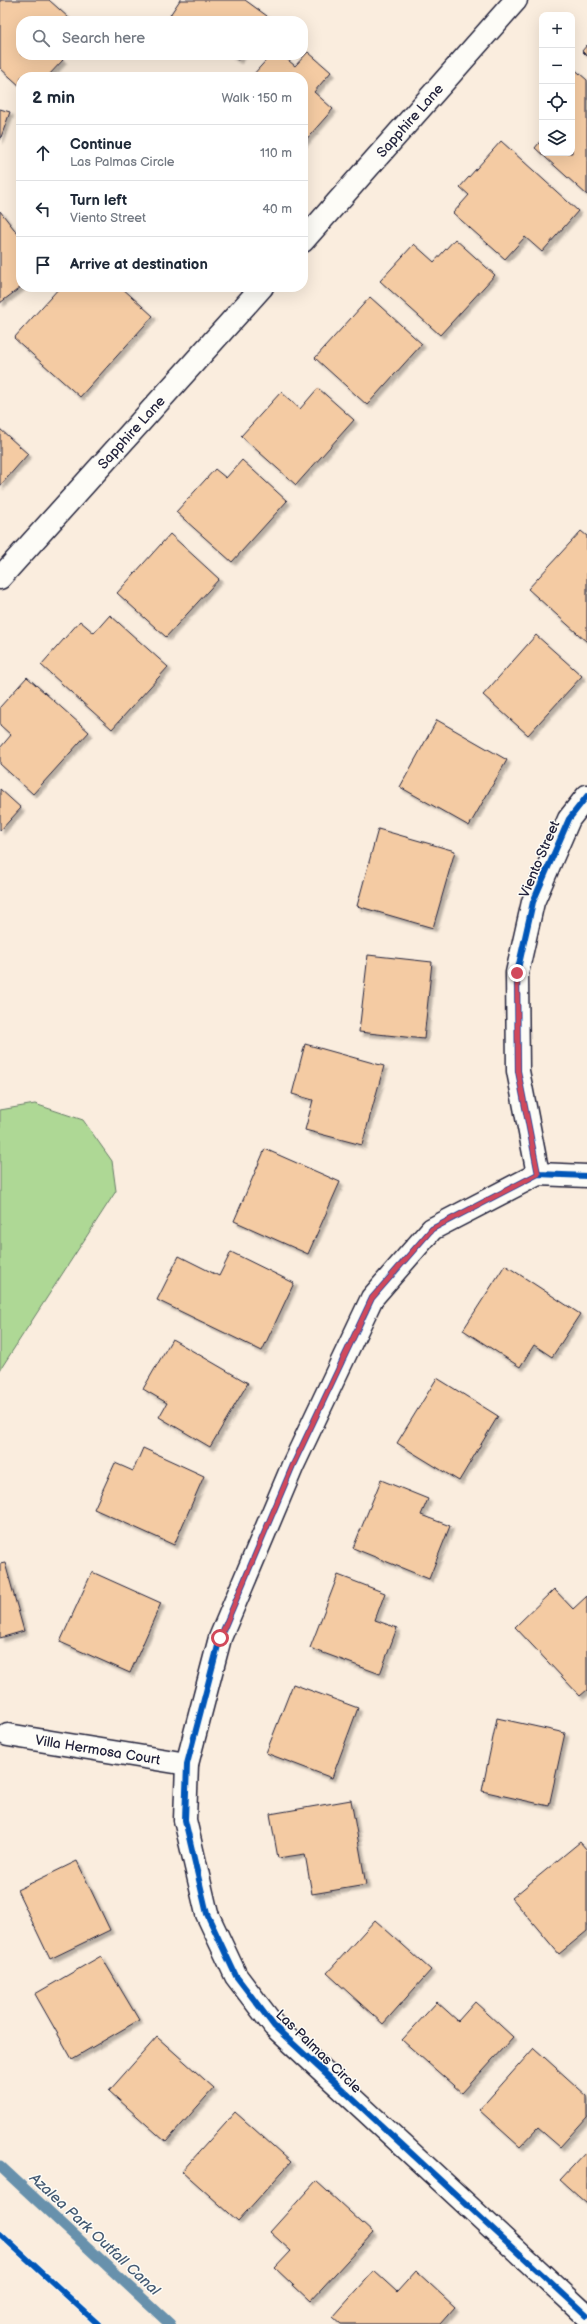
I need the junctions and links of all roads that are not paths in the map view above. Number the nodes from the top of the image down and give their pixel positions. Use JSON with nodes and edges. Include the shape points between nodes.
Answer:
{"nodes":[{"id":1,"x":516,"y":0,"type":"edge"},
{"id":2,"x":308,"y":235,"type":"edge"},
{"id":3,"x":257,"y":292,"type":"edge"},
{"id":4,"x":0,"y":578,"type":"edge"},
{"id":5,"x":587,"y":796,"type":"edge"},
{"id":6,"x":538,"y":1174,"type":"junction"},
{"id":7,"x":587,"y":1176,"type":"edge"},
{"id":8,"x":8,"y":1735,"type":"dead end"},
{"id":9,"x":187,"y":1764,"type":"junction"},
{"id":10,"x":587,"y":2316,"type":"edge"}],
"edges":[{"from":1,"to":2,"type":"street","name":"Sapphire Lane"},
{"from":3,"to":4,"type":"street","name":"Sapphire Lane"},
{"from":5,"to":6,"type":"street","name":"Viento Street","via":[[569,819],[533,902],[517,973],[518,1071]]},
{"from":6,"to":7,"type":"street","name":"Las Palmas Circle"},
{"from":6,"to":9,"type":"street","name":"Las Palmas Circle","via":[[432,1229],[372,1298],[293,1465],[220,1638]]},
{"from":8,"to":9,"type":"street","name":"Villa Hermosa Court"},
{"from":9,"to":10,"type":"street","name":"Las Palmas Circle","via":[[185,1820],[207,1914],[236,1976],[274,2026]]}]}
